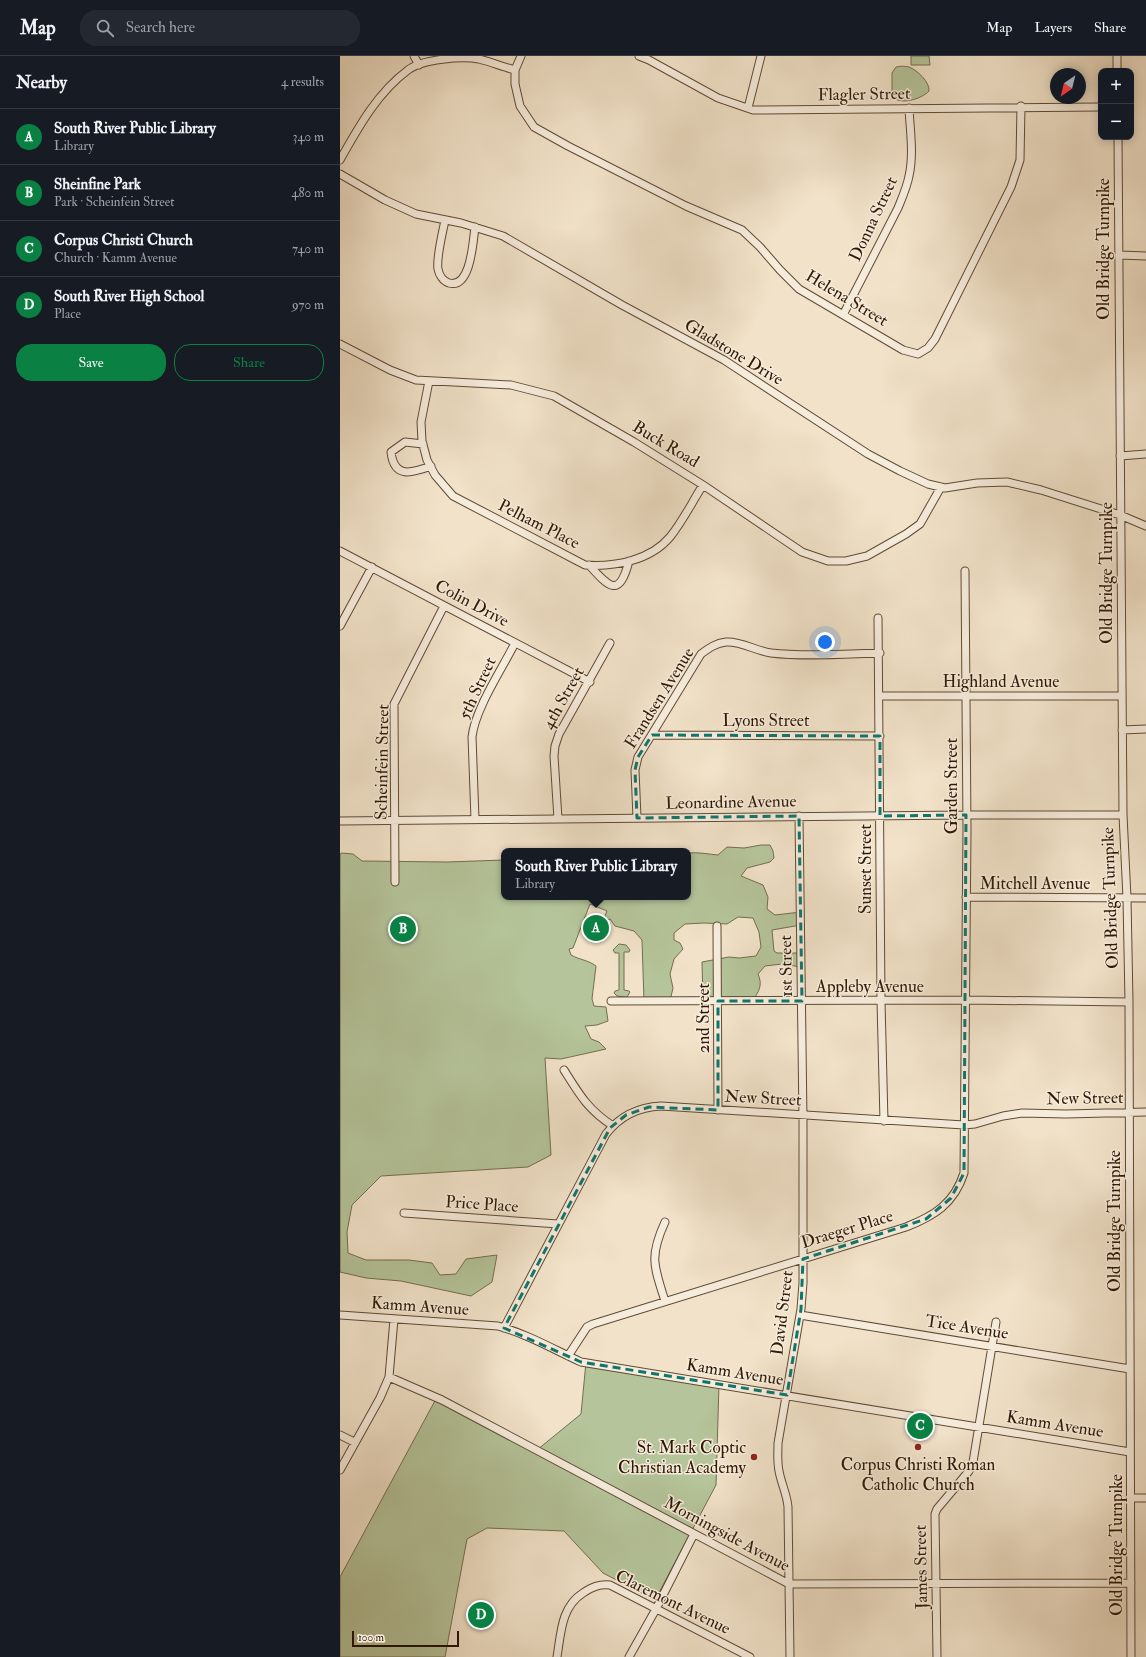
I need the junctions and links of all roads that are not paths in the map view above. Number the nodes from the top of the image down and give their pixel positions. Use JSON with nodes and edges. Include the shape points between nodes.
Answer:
{"nodes":[{"id":1,"x":414,"y":56,"type":"edge"},
{"id":2,"x":521,"y":56,"type":"edge"},
{"id":3,"x":639,"y":56,"type":"edge"},
{"id":4,"x":761,"y":56,"type":"edge"},
{"id":5,"x":1117,"y":56,"type":"edge"},
{"id":6,"x":419,"y":65,"type":"junction"},
{"id":7,"x":1117,"y":68,"type":"edge"},
{"id":8,"x":515,"y":70,"type":"junction"},
{"id":9,"x":1020,"y":106,"type":"junction"},
{"id":10,"x":1098,"y":107,"type":"edge"},
{"id":11,"x":748,"y":108,"type":"junction"},
{"id":12,"x":909,"y":108,"type":"junction"},
{"id":13,"x":1118,"y":140,"type":"edge"},
{"id":14,"x":340,"y":160,"type":"edge"},
{"id":15,"x":340,"y":174,"type":"edge"},
{"id":16,"x":445,"y":220,"type":"junction"},
{"id":17,"x":475,"y":227,"type":"junction"},
{"id":18,"x":1118,"y":255,"type":"junction"},
{"id":19,"x":1146,"y":256,"type":"edge"},
{"id":20,"x":843,"y":315,"type":"junction"},
{"id":21,"x":340,"y":344,"type":"edge"},
{"id":22,"x":429,"y":381,"type":"junction"},
{"id":23,"x":423,"y":444,"type":"junction"},
{"id":24,"x":1146,"y":454,"type":"edge"},
{"id":25,"x":1120,"y":456,"type":"junction"},
{"id":26,"x":431,"y":466,"type":"junction"},
{"id":27,"x":703,"y":485,"type":"junction"},
{"id":28,"x":941,"y":487,"type":"junction"},
{"id":29,"x":1120,"y":515,"type":"junction"},
{"id":30,"x":1146,"y":526,"type":"edge"},
{"id":31,"x":340,"y":551,"type":"edge"},
{"id":32,"x":629,"y":561,"type":"junction"},
{"id":33,"x":589,"y":565,"type":"junction"},
{"id":34,"x":372,"y":567,"type":"junction"},
{"id":35,"x":965,"y":571,"type":"dead end"},
{"id":36,"x":444,"y":606,"type":"junction"},
{"id":37,"x":878,"y":618,"type":"dead end"},
{"id":38,"x":340,"y":626,"type":"edge"},
{"id":39,"x":516,"y":643,"type":"junction"},
{"id":40,"x":610,"y":643,"type":"dead end"},
{"id":41,"x":880,"y":653,"type":"junction"},
{"id":42,"x":590,"y":682,"type":"junction"},
{"id":43,"x":880,"y":696,"type":"junction"},
{"id":44,"x":966,"y":696,"type":"junction"},
{"id":45,"x":1122,"y":696,"type":"junction"},
{"id":46,"x":1146,"y":729,"type":"edge"},
{"id":47,"x":1122,"y":730,"type":"junction"},
{"id":48,"x":652,"y":735,"type":"junction"},
{"id":49,"x":880,"y":736,"type":"junction"},
{"id":50,"x":966,"y":815,"type":"junction"},
{"id":51,"x":1122,"y":815,"type":"junction"},
{"id":52,"x":799,"y":816,"type":"junction"},
{"id":53,"x":880,"y":816,"type":"junction"},
{"id":54,"x":637,"y":818,"type":"junction"},
{"id":55,"x":475,"y":819,"type":"junction"},
{"id":56,"x":558,"y":819,"type":"junction"},
{"id":57,"x":395,"y":820,"type":"junction"},
{"id":58,"x":340,"y":821,"type":"edge"},
{"id":59,"x":395,"y":882,"type":"dead end"},
{"id":60,"x":966,"y":897,"type":"junction"},
{"id":61,"x":1127,"y":898,"type":"junction"},
{"id":62,"x":1146,"y":898,"type":"edge"},
{"id":63,"x":717,"y":926,"type":"dead end"},
{"id":64,"x":965,"y":1000,"type":"junction"},
{"id":65,"x":611,"y":1001,"type":"dead end"},
{"id":66,"x":718,"y":1001,"type":"junction"},
{"id":67,"x":802,"y":1001,"type":"junction"},
{"id":68,"x":881,"y":1001,"type":"junction"},
{"id":69,"x":1128,"y":1002,"type":"junction"},
{"id":70,"x":564,"y":1070,"type":"dead end"},
{"id":71,"x":718,"y":1110,"type":"junction"},
{"id":72,"x":1128,"y":1112,"type":"junction"},
{"id":73,"x":1146,"y":1112,"type":"edge"},
{"id":74,"x":803,"y":1115,"type":"junction"},
{"id":75,"x":884,"y":1121,"type":"junction"},
{"id":76,"x":964,"y":1125,"type":"junction"},
{"id":77,"x":613,"y":1126,"type":"junction"},
{"id":78,"x":404,"y":1213,"type":"dead end"},
{"id":79,"x":665,"y":1222,"type":"dead end"},
{"id":80,"x":558,"y":1224,"type":"junction"},
{"id":81,"x":803,"y":1259,"type":"junction"},
{"id":82,"x":665,"y":1301,"type":"junction"},
{"id":83,"x":800,"y":1315,"type":"junction"},
{"id":84,"x":340,"y":1316,"type":"edge"},
{"id":85,"x":394,"y":1319,"type":"junction"},
{"id":86,"x":996,"y":1322,"type":"dead end"},
{"id":87,"x":504,"y":1328,"type":"junction"},
{"id":88,"x":992,"y":1346,"type":"junction"},
{"id":89,"x":568,"y":1356,"type":"junction"},
{"id":90,"x":1130,"y":1369,"type":"junction"},
{"id":91,"x":389,"y":1377,"type":"junction"},
{"id":92,"x":786,"y":1395,"type":"junction"},
{"id":93,"x":980,"y":1427,"type":"junction"},
{"id":94,"x":340,"y":1435,"type":"edge"},
{"id":95,"x":354,"y":1442,"type":"junction"},
{"id":96,"x":1130,"y":1452,"type":"junction"},
{"id":97,"x":340,"y":1470,"type":"edge"},
{"id":98,"x":1130,"y":1498,"type":"junction"},
{"id":99,"x":1146,"y":1498,"type":"edge"},
{"id":100,"x":694,"y":1534,"type":"junction"},
{"id":101,"x":1131,"y":1582,"type":"junction"},
{"id":102,"x":937,"y":1583,"type":"junction"},
{"id":103,"x":789,"y":1584,"type":"junction"},
{"id":104,"x":656,"y":1609,"type":"junction"},
{"id":105,"x":557,"y":1657,"type":"edge"},
{"id":106,"x":629,"y":1657,"type":"edge"},
{"id":107,"x":750,"y":1657,"type":"edge"},
{"id":108,"x":790,"y":1657,"type":"edge"},
{"id":109,"x":937,"y":1657,"type":"edge"},
{"id":110,"x":1131,"y":1657,"type":"edge"}],
"edges":[{"from":1,"to":6,"type":"street"},
{"from":2,"to":8,"type":"street","name":"Helena Street"},
{"from":3,"to":11,"type":"street","name":"Flagler Street","via":[[718,98]]},
{"from":4,"to":11,"type":"street"},
{"from":5,"to":7,"type":"street"},
{"from":6,"to":8,"type":"street","via":[[456,57],[479,59]]},
{"from":6,"to":14,"type":"street","via":[[409,69],[378,99]]},
{"from":8,"to":20,"type":"street","name":"Helena Street","via":[[520,106],[534,127],[686,206],[742,230],[799,289]]},
{"from":9,"to":10,"type":"street","name":"Flagler Street"},
{"from":9,"to":12,"type":"street","name":"Flagler Street"},
{"from":9,"to":20,"type":"street","name":"Helena Street","via":[[1020,160],[1011,186],[935,339],[928,348],[918,354],[904,350]]},
{"from":11,"to":12,"type":"street","name":"Flagler Street"},
{"from":12,"to":20,"type":"street","name":"Donna Street","via":[[911,160],[905,191]]},
{"from":13,"to":18,"type":"street","name":"Old Bridge Turnpike"},
{"from":15,"to":16,"type":"street","name":"Gladstone Drive","via":[[385,200],[416,214]]},
{"from":16,"to":17,"type":"street","name":"Gladstone Drive"},
{"from":16,"to":17,"type":"street","via":[[437,268],[443,280],[450,283],[457,283],[465,275]]},
{"from":17,"to":28,"type":"street","name":"Gladstone Drive","via":[[503,236],[724,360],[868,454],[928,484]]},
{"from":18,"to":19,"type":"street"},
{"from":18,"to":25,"type":"street","name":"Old Bridge Turnpike"},
{"from":21,"to":22,"type":"street","name":"Buck Road","via":[[390,370],[416,380]]},
{"from":22,"to":23,"type":"street","name":"Pelham Place","via":[[421,422]]},
{"from":22,"to":27,"type":"street","name":"Buck Road","via":[[511,385],[554,396]]},
{"from":23,"to":26,"type":"street","name":"Pelham Place"},
{"from":23,"to":26,"type":"street","via":[[405,442],[391,452],[392,460],[400,471],[413,473]]},
{"from":24,"to":25,"type":"street"},
{"from":25,"to":29,"type":"street","name":"Old Bridge Turnpike"},
{"from":26,"to":33,"type":"street","name":"Pelham Place","via":[[435,475],[453,496]]},
{"from":27,"to":28,"type":"street","name":"Buck Road","via":[[802,552],[828,561],[846,561],[867,556],[906,534],[920,524]]},
{"from":27,"to":32,"type":"street","name":"Pelham Place","via":[[670,538],[651,553]]},
{"from":28,"to":29,"type":"street","name":"Gladstone Drive","via":[[1007,482]]},
{"from":29,"to":30,"type":"street","name":"Gladstone Drive"},
{"from":29,"to":45,"type":"street","name":"Old Bridge Turnpike"},
{"from":31,"to":34,"type":"street","name":"Colin Drive"},
{"from":32,"to":33,"type":"street","name":"Pelham Place","via":[[605,566]]},
{"from":32,"to":33,"type":"street","via":[[625,577],[615,586],[604,582]]},
{"from":34,"to":36,"type":"street","name":"Colin Drive"},
{"from":34,"to":38,"type":"street"},
{"from":35,"to":44,"type":"street","name":"Garden Street"},
{"from":36,"to":39,"type":"street","name":"Colin Drive"},
{"from":36,"to":57,"type":"street","name":"Scheinfein Street","via":[[394,704]]},
{"from":37,"to":41,"type":"street","name":"Sunset Street"},
{"from":39,"to":42,"type":"street","name":"Colin Drive"},
{"from":39,"to":55,"type":"street","name":"5th Street","via":[[473,727]]},
{"from":40,"to":42,"type":"street","name":"4th Street"},
{"from":41,"to":43,"type":"street","name":"Sunset Street"},
{"from":41,"to":48,"type":"street","name":"Frandsen Avenue","via":[[770,653],[726,642],[711,646],[701,654]]},
{"from":42,"to":56,"type":"street","name":"4th Street","via":[[559,734],[555,746]]},
{"from":43,"to":44,"type":"street","name":"Highland Avenue"},
{"from":43,"to":49,"type":"street","name":"Sunset Street"},
{"from":44,"to":45,"type":"street","name":"Highland Avenue"},
{"from":44,"to":50,"type":"street","name":"Garden Street"},
{"from":45,"to":47,"type":"street","name":"Old Bridge Turnpike"},
{"from":46,"to":47,"type":"street"},
{"from":47,"to":51,"type":"street","name":"Old Bridge Turnpike"},
{"from":48,"to":49,"type":"street","name":"Lyons Street"},
{"from":48,"to":54,"type":"street","name":"Frandsen Avenue","via":[[638,757],[635,770]]},
{"from":49,"to":53,"type":"street","name":"Sunset Street"},
{"from":50,"to":51,"type":"street","name":"Leonardine Avenue"},
{"from":50,"to":53,"type":"street","name":"Leonardine Avenue"},
{"from":50,"to":60,"type":"street","name":"Garden Street"},
{"from":51,"to":61,"type":"street","name":"Old Bridge Turnpike"},
{"from":52,"to":53,"type":"street","name":"Leonardine Avenue"},
{"from":52,"to":54,"type":"street","name":"Leonardine Avenue"},
{"from":52,"to":67,"type":"street","name":"1st Street"},
{"from":53,"to":68,"type":"street","name":"Sunset Street"},
{"from":54,"to":56,"type":"street","name":"Leonardine Avenue"},
{"from":55,"to":56,"type":"street","name":"Leonardine Avenue"},
{"from":55,"to":57,"type":"street","name":"Leonardine Avenue"},
{"from":57,"to":58,"type":"street","name":"Leonardine Avenue"},
{"from":57,"to":59,"type":"street","name":"Scheinfein Street"},
{"from":60,"to":61,"type":"street","name":"Mitchell Avenue"},
{"from":60,"to":64,"type":"street","name":"Garden Street"},
{"from":61,"to":62,"type":"street","name":"Mitchell Avenue"},
{"from":61,"to":69,"type":"street","name":"Old Bridge Turnpike"},
{"from":63,"to":66,"type":"street","name":"2nd Street"},
{"from":64,"to":68,"type":"street","name":"Appleby Avenue"},
{"from":64,"to":69,"type":"street","name":"Appleby Avenue"},
{"from":64,"to":76,"type":"street","name":"Draeger Place"},
{"from":65,"to":66,"type":"street","name":"Appleby Avenue"},
{"from":66,"to":67,"type":"street","name":"Appleby Avenue"},
{"from":66,"to":71,"type":"street","name":"2nd Street"},
{"from":67,"to":68,"type":"street","name":"Appleby Avenue"},
{"from":67,"to":74,"type":"street","name":"1st Street"},
{"from":68,"to":75,"type":"street","name":"Sunset Street"},
{"from":69,"to":72,"type":"street","name":"Old Bridge Turnpike"},
{"from":70,"to":77,"type":"street","via":[[590,1108]]},
{"from":71,"to":74,"type":"street","name":"New Street"},
{"from":71,"to":77,"type":"street","name":"New Street","via":[[649,1107],[632,1112]]},
{"from":72,"to":73,"type":"street","name":"New Street"},
{"from":72,"to":76,"type":"street","name":"New Street","via":[[1022,1113]]},
{"from":72,"to":90,"type":"street","name":"Old Bridge Turnpike"},
{"from":74,"to":75,"type":"street","name":"New Street"},
{"from":74,"to":81,"type":"street","name":"David Street"},
{"from":75,"to":76,"type":"street","name":"New Street"},
{"from":76,"to":81,"type":"street","name":"Draeger Place","via":[[964,1173],[958,1188],[943,1207],[926,1219],[906,1227]]},
{"from":77,"to":80,"type":"street","name":"New Street","via":[[602,1141]]},
{"from":78,"to":80,"type":"street","name":"Price Place"},
{"from":79,"to":82,"type":"street","via":[[655,1249],[655,1269]]},
{"from":80,"to":87,"type":"street","name":"New Street"},
{"from":81,"to":82,"type":"street","name":"Draeger Place"},
{"from":81,"to":83,"type":"street","name":"David Street"},
{"from":82,"to":89,"type":"street","name":"Draeger Place","via":[[593,1324],[587,1328]]},
{"from":83,"to":88,"type":"street","name":"Tice Avenue"},
{"from":83,"to":92,"type":"street","name":"David Street"},
{"from":84,"to":85,"type":"street","name":"Kamm Avenue"},
{"from":85,"to":87,"type":"street","name":"Kamm Avenue"},
{"from":85,"to":91,"type":"street"},
{"from":86,"to":88,"type":"street","name":"James Street"},
{"from":87,"to":89,"type":"street","name":"Kamm Avenue","via":[[519,1332]]},
{"from":88,"to":90,"type":"street","name":"Tice Avenue"},
{"from":88,"to":93,"type":"street","name":"James Street"},
{"from":89,"to":92,"type":"street","name":"Kamm Avenue","via":[[581,1362]]},
{"from":90,"to":96,"type":"street","name":"Old Bridge Turnpike"},
{"from":91,"to":95,"type":"street","via":[[380,1398]]},
{"from":91,"to":100,"type":"street","name":"Morningside Avenue","via":[[442,1400]]},
{"from":92,"to":93,"type":"street","name":"Kamm Avenue"},
{"from":92,"to":103,"type":"street","name":"David Street","via":[[778,1457],[788,1507]]},
{"from":93,"to":96,"type":"street","name":"Kamm Avenue"},
{"from":93,"to":102,"type":"street","name":"James Street","via":[[969,1470],[935,1514]]},
{"from":94,"to":95,"type":"street"},
{"from":95,"to":97,"type":"street"},
{"from":96,"to":98,"type":"street","name":"Old Bridge Turnpike"},
{"from":98,"to":99,"type":"street"},
{"from":98,"to":101,"type":"street","name":"Old Bridge Turnpike"},
{"from":100,"to":103,"type":"street","name":"Morningside Avenue"},
{"from":100,"to":104,"type":"street"},
{"from":101,"to":102,"type":"street","name":"Morningside Avenue"},
{"from":101,"to":110,"type":"street","name":"Old Bridge Turnpike"},
{"from":102,"to":103,"type":"street","name":"Morningside Avenue"},
{"from":102,"to":109,"type":"street","name":"James Street"},
{"from":103,"to":108,"type":"street","name":"David Street"},
{"from":104,"to":105,"type":"street","name":"Claremont Avenue","via":[[610,1585],[593,1586],[578,1596],[566,1611]]},
{"from":104,"to":106,"type":"street"},
{"from":104,"to":107,"type":"street","name":"Claremont Avenue"}]}
